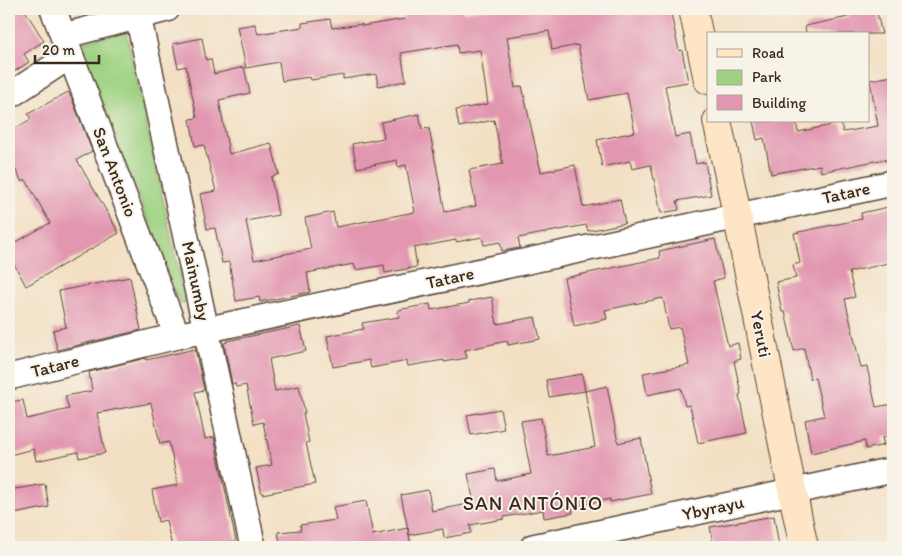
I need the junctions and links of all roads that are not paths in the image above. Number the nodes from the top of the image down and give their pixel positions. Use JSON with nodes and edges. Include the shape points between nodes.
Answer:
{"nodes":[{"id":1,"x":53,"y":9,"type":"edge"},
{"id":2,"x":168,"y":9,"type":"edge"},
{"id":3,"x":692,"y":9,"type":"edge"},
{"id":4,"x":138,"y":16,"type":"junction"},
{"id":5,"x":67,"y":46,"type":"junction"},
{"id":6,"x":707,"y":76,"type":"edge"},
{"id":7,"x":9,"y":96,"type":"edge"},
{"id":8,"x":718,"y":122,"type":"edge"},
{"id":9,"x":893,"y":183,"type":"edge"},
{"id":10,"x":738,"y":216,"type":"junction"},
{"id":11,"x":206,"y":330,"type":"junction"},
{"id":12,"x":177,"y":336,"type":"junction"},
{"id":13,"x":9,"y":377,"type":"edge"},
{"id":14,"x":893,"y":470,"type":"edge"},
{"id":15,"x":792,"y":491,"type":"junction"},
{"id":16,"x":253,"y":547,"type":"edge"},
{"id":17,"x":533,"y":547,"type":"edge"},
{"id":18,"x":804,"y":547,"type":"edge"}],
"edges":[{"from":1,"to":5,"type":"street","name":"San Antonio"},
{"from":2,"to":4,"type":"street"},
{"from":3,"to":6,"type":"street"},
{"from":4,"to":5,"type":"street"},
{"from":4,"to":11,"type":"street","name":"Mainumby"},
{"from":5,"to":7,"type":"street"},
{"from":5,"to":12,"type":"street","name":"San Antonio"},
{"from":8,"to":10,"type":"street","name":"Yeruti"},
{"from":9,"to":10,"type":"street","name":"Tatare"},
{"from":10,"to":11,"type":"street","name":"Tatare"},
{"from":10,"to":15,"type":"street","name":"Yeruti"},
{"from":11,"to":12,"type":"street","name":"Tatare"},
{"from":11,"to":16,"type":"street","name":"Mainumby"},
{"from":12,"to":13,"type":"street","name":"Tatare"},
{"from":14,"to":15,"type":"street","name":"Ybyrayu"},
{"from":15,"to":17,"type":"street","name":"Ybyrayu"},
{"from":15,"to":18,"type":"street","name":"Yeruti"}]}
